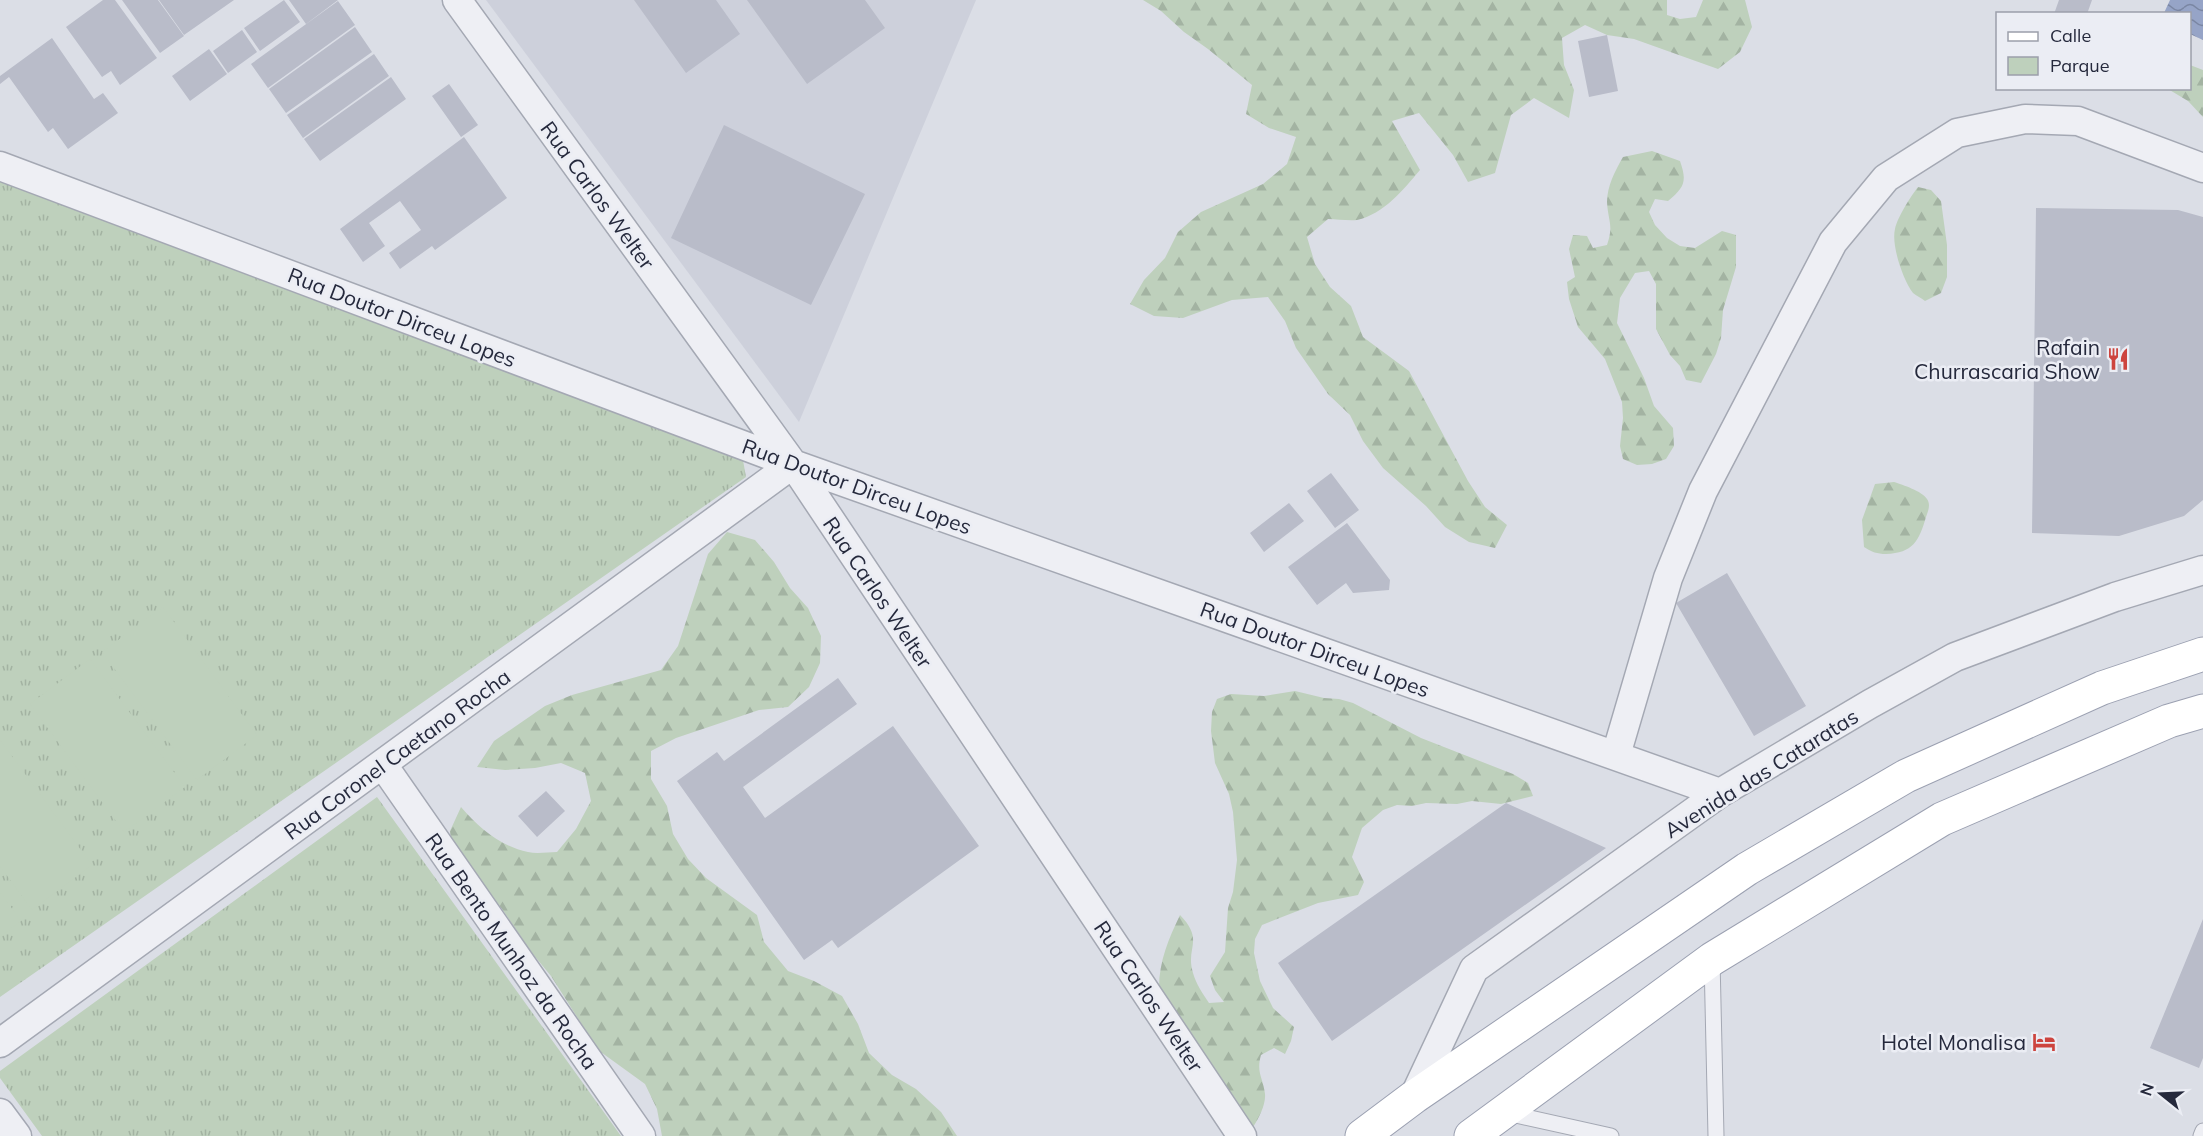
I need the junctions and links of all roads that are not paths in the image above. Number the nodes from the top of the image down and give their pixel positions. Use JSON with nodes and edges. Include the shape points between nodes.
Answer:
{"nodes":[{"id":1,"x":458,"y":0,"type":"edge"},
{"id":2,"x":0,"y":166,"type":"edge"},
{"id":3,"x":2203,"y":168,"type":"edge"},
{"id":4,"x":793,"y":464,"type":"junction"},
{"id":5,"x":2203,"y":570,"type":"edge"},
{"id":6,"x":2203,"y":654,"type":"edge"},
{"id":7,"x":2203,"y":711,"type":"edge"},
{"id":8,"x":1616,"y":755,"type":"junction"},
{"id":9,"x":383,"y":765,"type":"junction"},
{"id":10,"x":1720,"y":793,"type":"junction"},
{"id":11,"x":1712,"y":959,"type":"junction"},
{"id":12,"x":0,"y":1043,"type":"edge"},
{"id":13,"x":1414,"y":1097,"type":"junction"},
{"id":14,"x":1504,"y":1112,"type":"junction"},
{"id":15,"x":0,"y":1113,"type":"edge"},
{"id":16,"x":2203,"y":1131,"type":"edge"},
{"id":17,"x":17,"y":1136,"type":"edge"},
{"id":18,"x":641,"y":1136,"type":"edge"},
{"id":19,"x":1242,"y":1136,"type":"edge"},
{"id":20,"x":1362,"y":1136,"type":"edge"},
{"id":21,"x":1471,"y":1136,"type":"edge"},
{"id":22,"x":1611,"y":1136,"type":"edge"},
{"id":23,"x":1716,"y":1136,"type":"edge"},
{"id":24,"x":2201,"y":1136,"type":"edge"}],
"edges":[{"from":1,"to":4,"type":"street","name":"Rua Carlos Welter"},
{"from":2,"to":4,"type":"street","name":"Rua Doutor Dirceu Lopes"},
{"from":3,"to":8,"type":"street","via":[[2078,121],[2025,119],[1957,133],[1886,178],[1833,242],[1703,491],[1668,578]]},
{"from":4,"to":8,"type":"street","name":"Rua Doutor Dirceu Lopes"},
{"from":4,"to":9,"type":"street","name":"Rua Coronel Caetano Rocha"},
{"from":4,"to":19,"type":"street","name":"Rua Carlos Welter"},
{"from":5,"to":10,"type":"street","name":"Avenida das Cataratas","via":[[2115,597],[1955,657]]},
{"from":6,"to":13,"type":"main road","name":"Avenida das Cataratas","via":[[2102,688],[1906,776],[1747,869]]},
{"from":7,"to":11,"type":"main road","via":[[2169,721],[1942,819]]},
{"from":8,"to":10,"type":"street","name":"Rua Doutor Dirceu Lopes"},
{"from":9,"to":12,"type":"street","name":"Rua Coronel Caetano Rocha"},
{"from":9,"to":18,"type":"street","name":"Rua Bento Munhoz da Rocha"},
{"from":10,"to":13,"type":"street","name":"Avenida das Cataratas","via":[[1474,969]]},
{"from":11,"to":14,"type":"main road"},
{"from":11,"to":23,"type":"lane"},
{"from":13,"to":20,"type":"main road","name":"Avenida das Cataratas"},
{"from":14,"to":21,"type":"main road"},
{"from":14,"to":22,"type":"lane"},
{"from":15,"to":17,"type":"street"},
{"from":16,"to":24,"type":"lane"}]}
